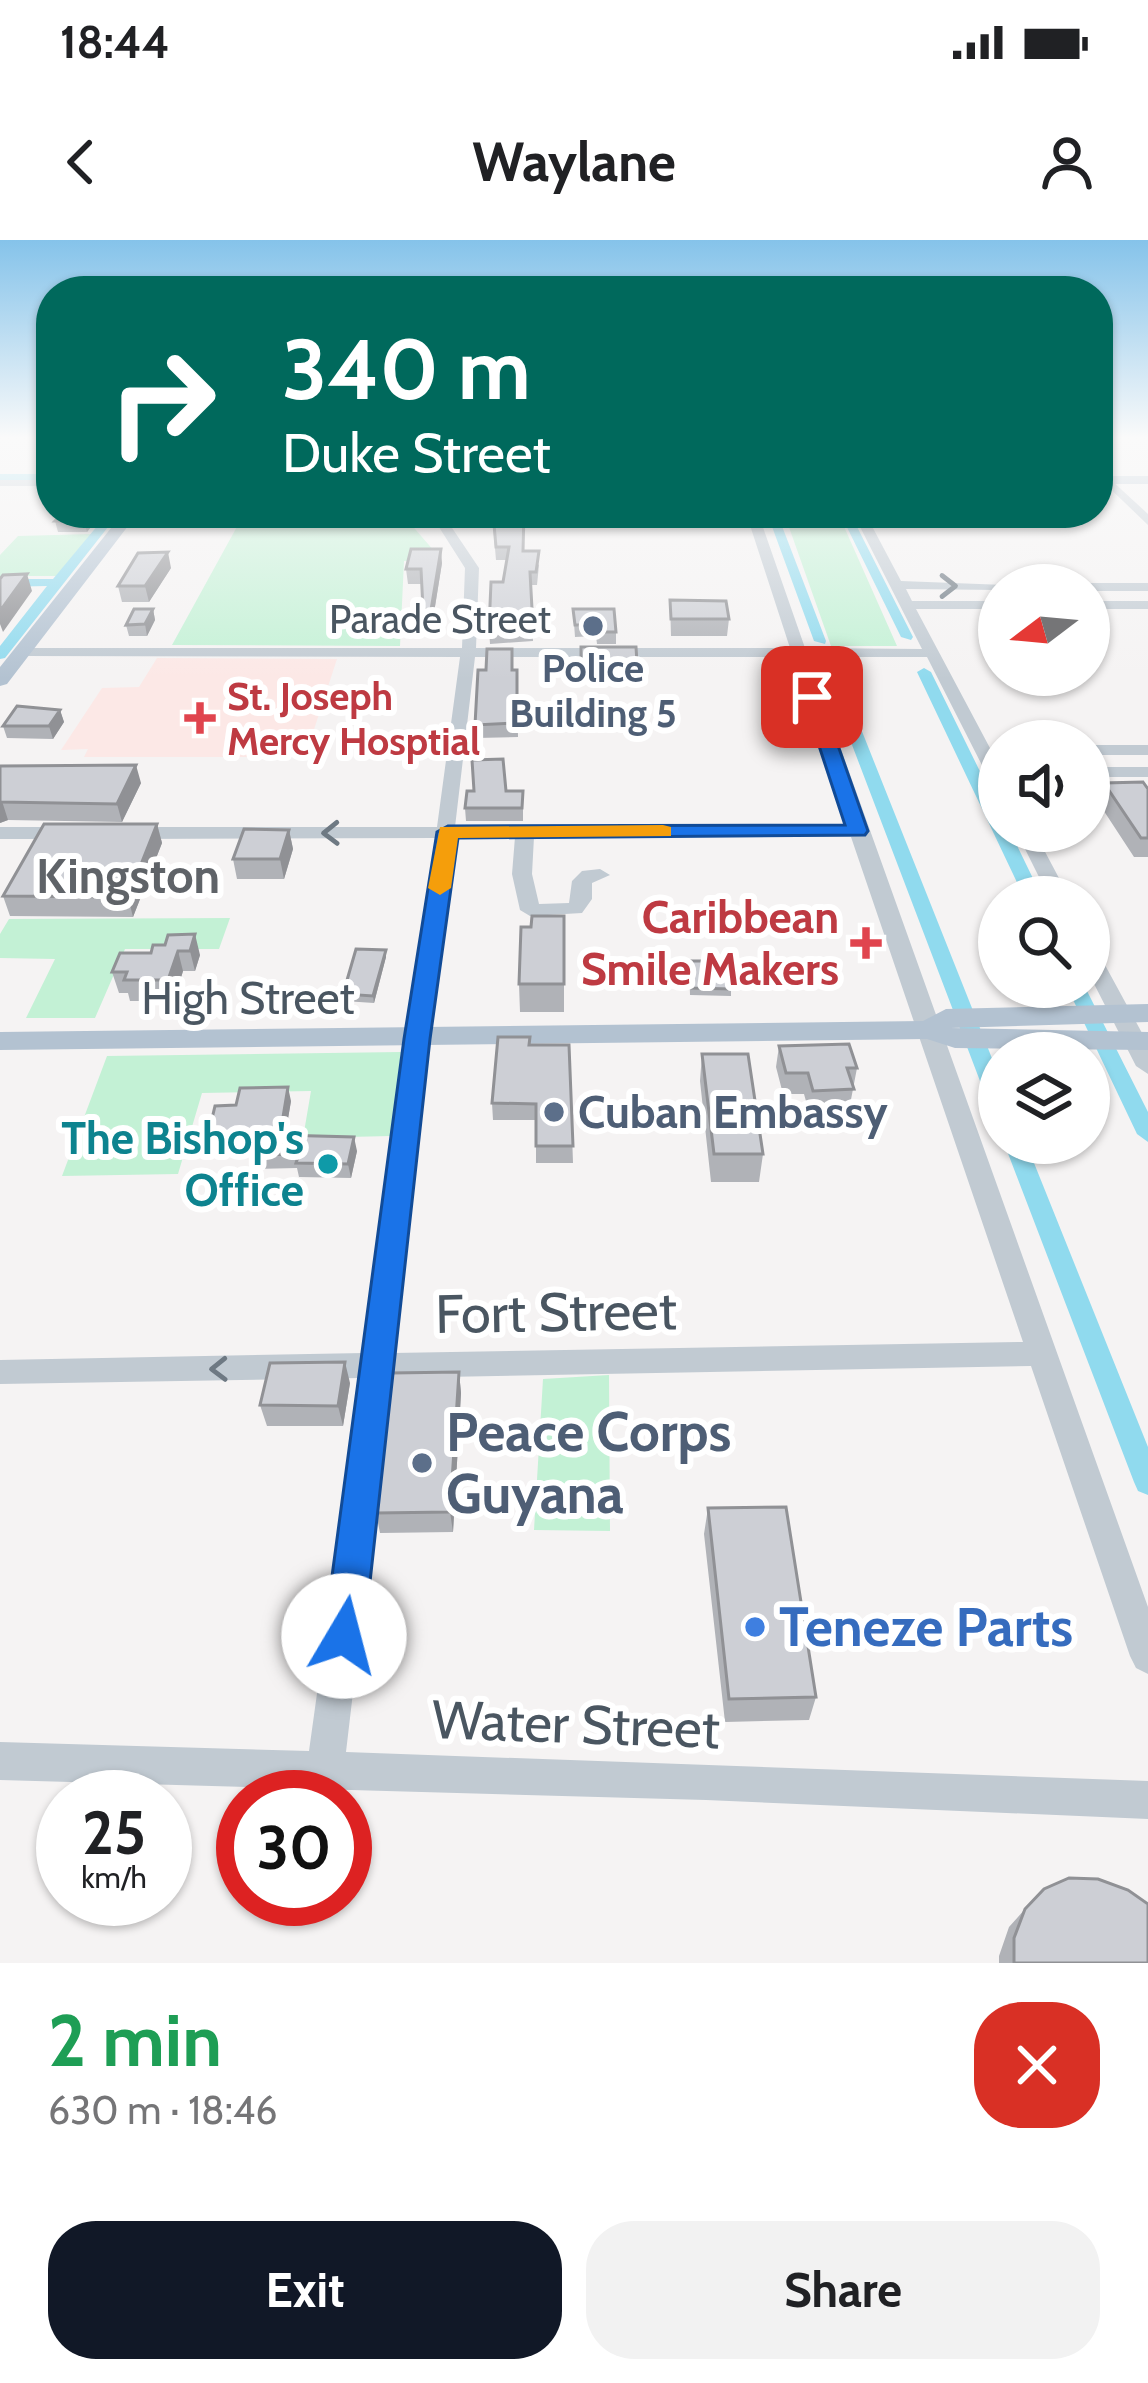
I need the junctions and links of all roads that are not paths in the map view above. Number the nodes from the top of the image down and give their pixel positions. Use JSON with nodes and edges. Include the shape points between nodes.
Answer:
{"nodes":[{"id":1,"x":119,"y":528,"type":"edge"},
{"id":2,"x":446,"y":528,"type":"edge"},
{"id":3,"x":757,"y":528,"type":"edge"},
{"id":4,"x":867,"y":528,"type":"edge"},
{"id":5,"x":896,"y":585,"type":"junction"},
{"id":6,"x":978,"y":586,"type":"edge"},
{"id":7,"x":1110,"y":587,"type":"edge"},
{"id":8,"x":1148,"y":587,"type":"edge"},
{"id":9,"x":1148,"y":604,"type":"edge"},
{"id":10,"x":907,"y":605,"type":"junction"},
{"id":11,"x":978,"y":605,"type":"edge"},
{"id":12,"x":1110,"y":605,"type":"edge"},
{"id":13,"x":22,"y":652,"type":"junction"},
{"id":14,"x":469,"y":652,"type":"junction"},
{"id":15,"x":797,"y":652,"type":"junction"},
{"id":16,"x":931,"y":653,"type":"junction"},
{"id":17,"x":0,"y":680,"type":"edge"},
{"id":18,"x":978,"y":729,"type":"edge"},
{"id":19,"x":1110,"y":750,"type":"edge"},
{"id":20,"x":1148,"y":750,"type":"edge"},
{"id":21,"x":1110,"y":772,"type":"edge"},
{"id":22,"x":1148,"y":772,"type":"edge"},
{"id":23,"x":857,"y":831,"type":"junction"},
{"id":24,"x":448,"y":832,"type":"junction"},
{"id":25,"x":525,"y":832,"type":"junction"},
{"id":26,"x":0,"y":833,"type":"edge"},
{"id":27,"x":89,"y":833,"type":"edge"},
{"id":28,"x":112,"y":833,"type":"edge"},
{"id":29,"x":600,"y":875,"type":"dead end"},
{"id":30,"x":1110,"y":997,"type":"edge"},
{"id":31,"x":943,"y":1029,"type":"junction"},
{"id":32,"x":1128,"y":1033,"type":"edge"},
{"id":33,"x":417,"y":1039,"type":"junction"},
{"id":34,"x":0,"y":1041,"type":"edge"},
{"id":35,"x":1042,"y":1354,"type":"junction"},
{"id":36,"x":378,"y":1367,"type":"junction"},
{"id":37,"x":0,"y":1372,"type":"edge"},
{"id":38,"x":1148,"y":1656,"type":"edge"},
{"id":39,"x":0,"y":1761,"type":"edge"},
{"id":40,"x":266,"y":1770,"type":"edge"},
{"id":41,"x":325,"y":1770,"type":"edge"},
{"id":42,"x":372,"y":1773,"type":"edge"},
{"id":43,"x":1148,"y":1801,"type":"edge"}],
"edges":[{"from":1,"to":13,"type":"main road"},
{"from":2,"to":14,"type":"street","via":[[472,568]]},
{"from":3,"to":15,"type":"street"},
{"from":4,"to":5,"type":"street"},
{"from":5,"to":6,"type":"street","one_way":true},
{"from":5,"to":10,"type":"street"},
{"from":7,"to":8,"type":"street"},
{"from":9,"to":12,"type":"street"},
{"from":10,"to":11,"type":"street"},
{"from":10,"to":16,"type":"street"},
{"from":13,"to":14,"type":"street","name":"Parade Street"},
{"from":13,"to":17,"type":"main road"},
{"from":14,"to":15,"type":"street","name":"Parade Street"},
{"from":14,"to":24,"type":"street"},
{"from":15,"to":16,"type":"street","name":"Parade Street"},
{"from":15,"to":23,"type":"street"},
{"from":16,"to":18,"type":"street"},
{"from":19,"to":20,"type":"street"},
{"from":21,"to":22,"type":"street"},
{"from":23,"to":25,"type":"street"},
{"from":23,"to":31,"type":"street"},
{"from":24,"to":25,"type":"street"},
{"from":24,"to":28,"type":"street","one_way":true},
{"from":24,"to":33,"type":"street"},
{"from":25,"to":29,"type":"street","via":[[530,910],[575,909],[582,881]]},
{"from":26,"to":27,"type":"street"},
{"from":30,"to":32,"type":"street"},
{"from":31,"to":32,"type":"main road","name":"High Street"},
{"from":31,"to":33,"type":"main road","name":"High Street"},
{"from":31,"to":35,"type":"street"},
{"from":33,"to":34,"type":"main road","name":"High Street"},
{"from":33,"to":36,"type":"street"},
{"from":35,"to":36,"type":"street","name":"Fort Street"},
{"from":35,"to":38,"type":"street"},
{"from":36,"to":37,"type":"street","name":"Fort Street","one_way":true},
{"from":36,"to":41,"type":"street"},
{"from":39,"to":40,"type":"street","name":"Water Street"},
{"from":42,"to":43,"type":"street","name":"Water Street"}]}
